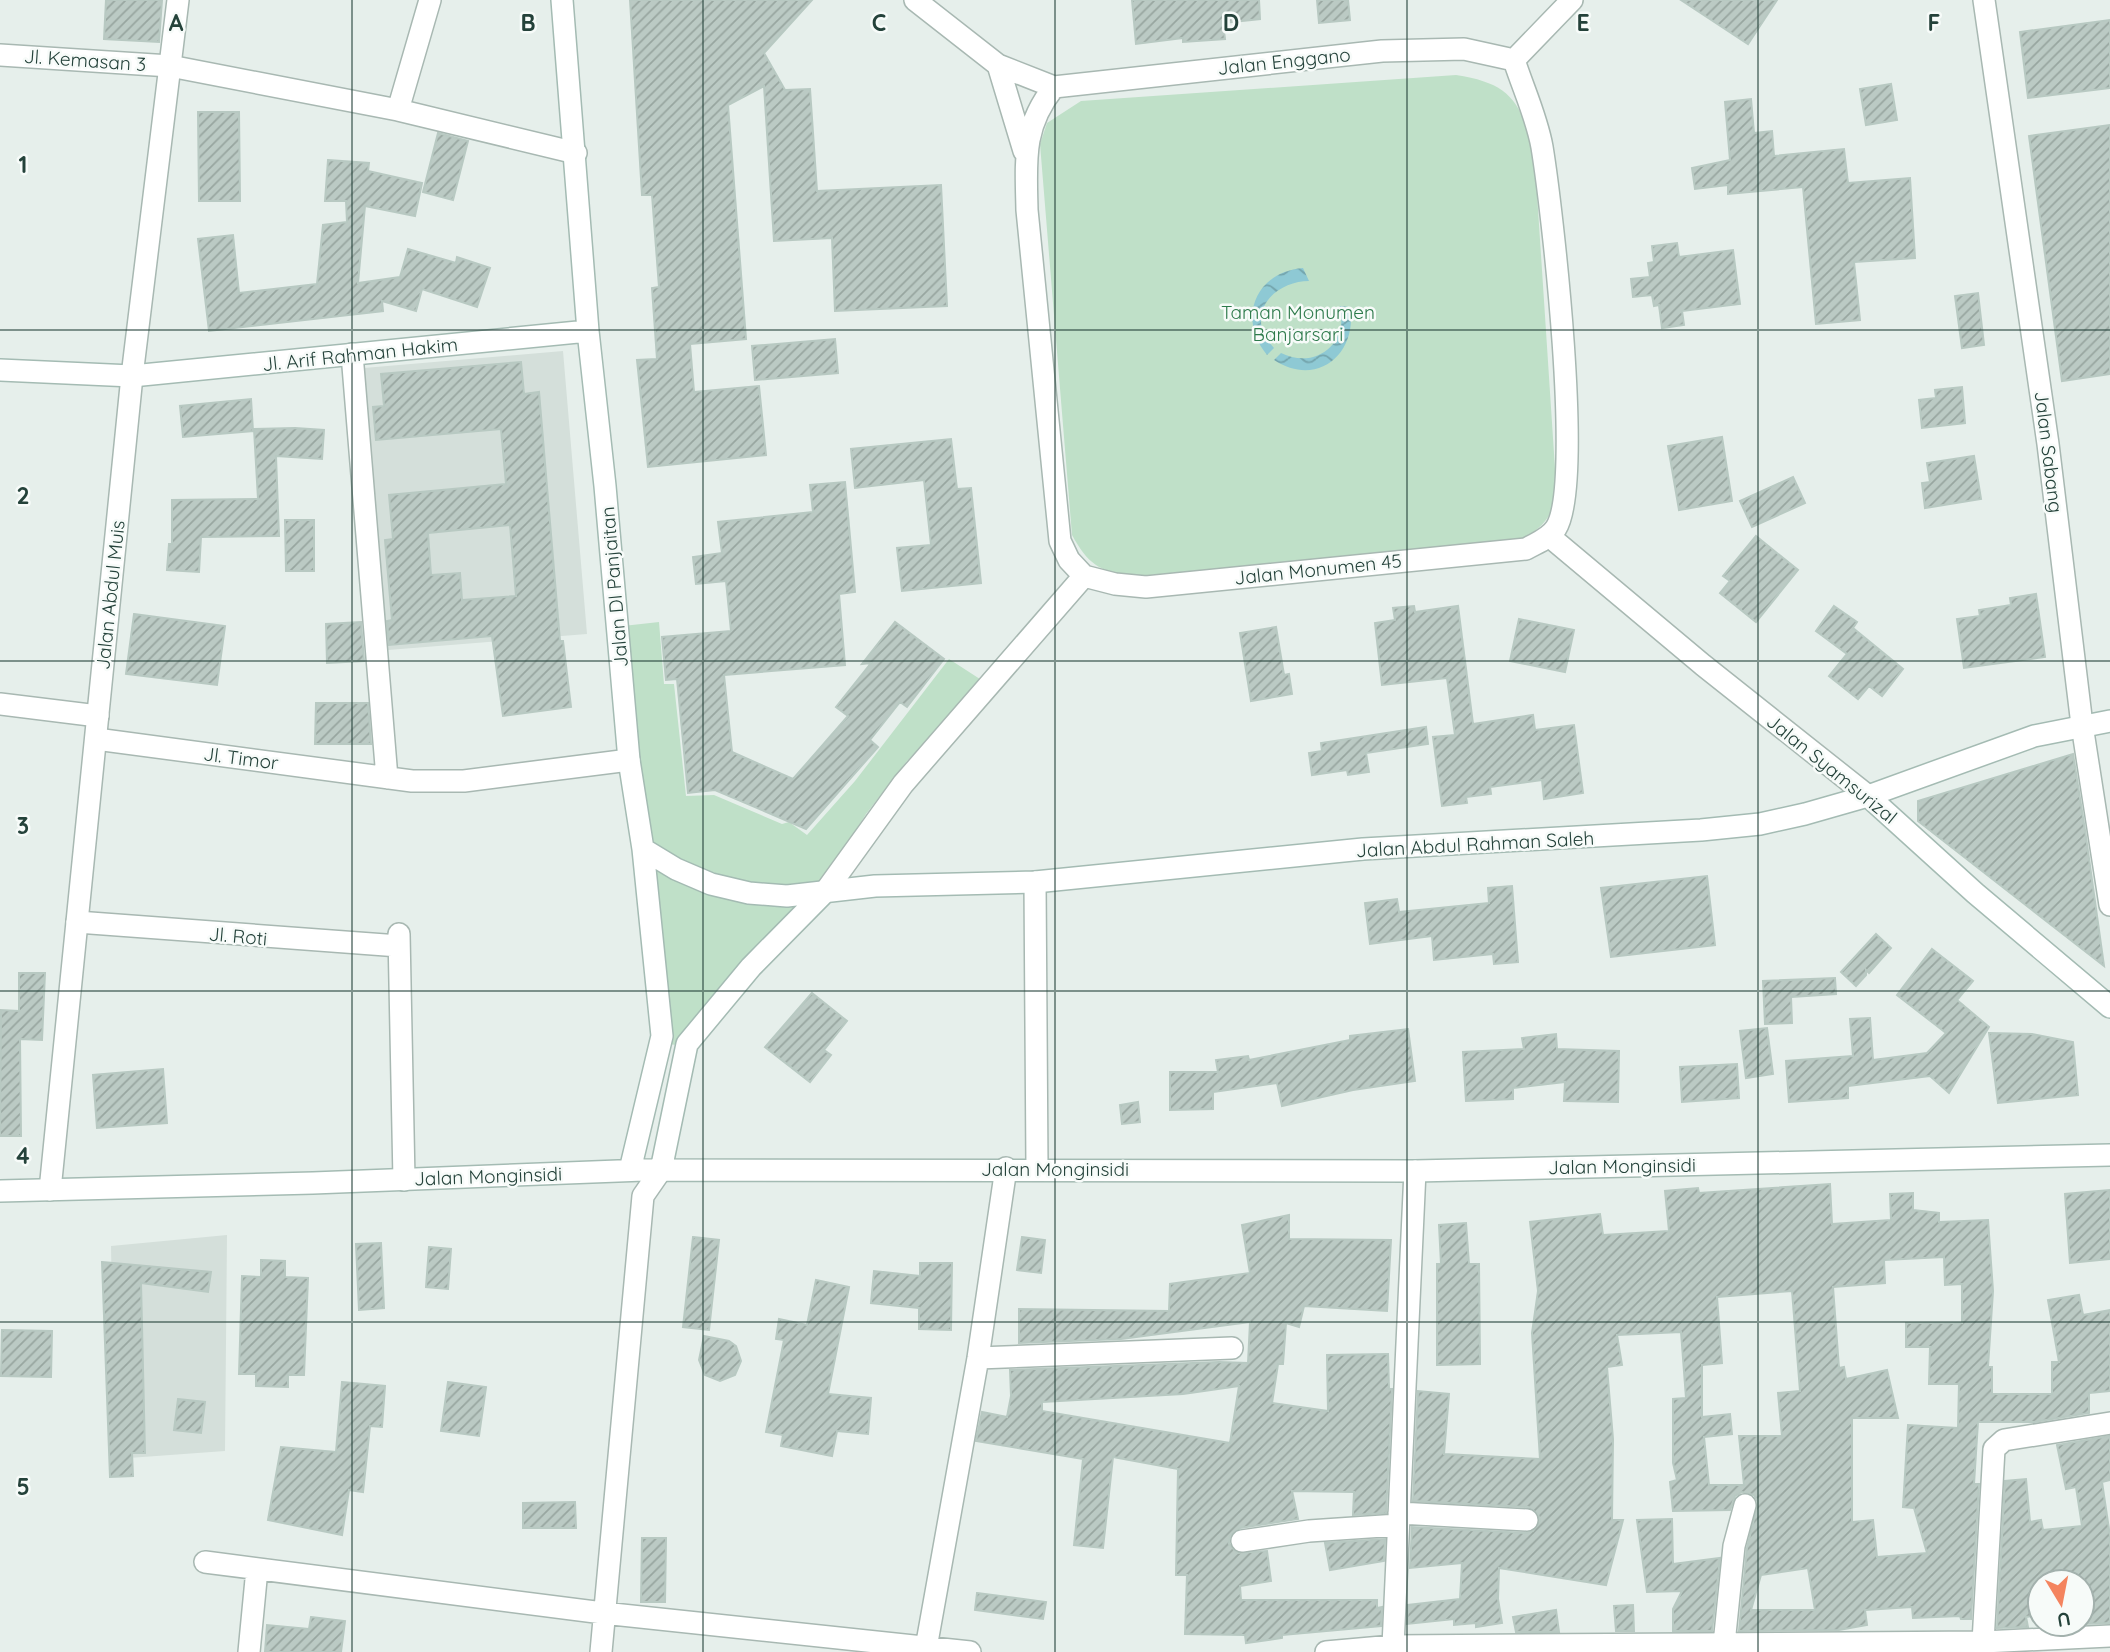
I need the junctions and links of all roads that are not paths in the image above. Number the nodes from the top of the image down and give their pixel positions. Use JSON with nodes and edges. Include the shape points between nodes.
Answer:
{"nodes":[{"id":1,"x":178,"y":0,"type":"edge"},
{"id":2,"x":430,"y":0,"type":"edge"},
{"id":3,"x":562,"y":0,"type":"edge"},
{"id":4,"x":915,"y":0,"type":"edge"},
{"id":5,"x":1572,"y":0,"type":"edge"},
{"id":6,"x":1984,"y":0,"type":"edge"},
{"id":7,"x":0,"y":55,"type":"edge"},
{"id":8,"x":1514,"y":60,"type":"junction"},
{"id":9,"x":998,"y":65,"type":"junction"},
{"id":10,"x":170,"y":66,"type":"junction"},
{"id":11,"x":1054,"y":87,"type":"junction"},
{"id":12,"x":398,"y":110,"type":"junction"},
{"id":13,"x":576,"y":153,"type":"junction"},
{"id":14,"x":1026,"y":159,"type":"junction"},
{"id":15,"x":588,"y":331,"type":"junction"},
{"id":16,"x":352,"y":354,"type":"junction"},
{"id":17,"x":0,"y":370,"type":"edge"},
{"id":18,"x":132,"y":376,"type":"junction"},
{"id":19,"x":1549,"y":536,"type":"junction"},
{"id":20,"x":1084,"y":576,"type":"junction"},
{"id":21,"x":0,"y":704,"type":"edge"},
{"id":22,"x":98,"y":716,"type":"junction"},
{"id":23,"x":2110,"y":721,"type":"edge"},
{"id":24,"x":2082,"y":725,"type":"junction"},
{"id":25,"x":96,"y":739,"type":"junction"},
{"id":26,"x":629,"y":760,"type":"junction"},
{"id":27,"x":387,"y":778,"type":"junction"},
{"id":28,"x":1868,"y":796,"type":"junction"},
{"id":29,"x":643,"y":849,"type":"junction"},
{"id":30,"x":1035,"y":883,"type":"junction"},
{"id":31,"x":825,"y":892,"type":"junction"},
{"id":32,"x":2110,"y":905,"type":"edge"},
{"id":33,"x":77,"y":922,"type":"junction"},
{"id":34,"x":2110,"y":1007,"type":"edge"},
{"id":35,"x":662,"y":1036,"type":"junction"},
{"id":36,"x":688,"y":1044,"type":"junction"},
{"id":37,"x":2110,"y":1155,"type":"edge"},
{"id":38,"x":1006,"y":1168,"type":"junction"},
{"id":39,"x":1037,"y":1168,"type":"junction"},
{"id":40,"x":629,"y":1170,"type":"junction"},
{"id":41,"x":661,"y":1170,"type":"junction"},
{"id":42,"x":1415,"y":1171,"type":"junction"},
{"id":43,"x":404,"y":1180,"type":"junction"},
{"id":44,"x":50,"y":1190,"type":"junction"},
{"id":45,"x":0,"y":1191,"type":"edge"},
{"id":46,"x":643,"y":1196,"type":"junction"},
{"id":47,"x":1232,"y":1348,"type":"dead end"},
{"id":48,"x":978,"y":1358,"type":"junction"},
{"id":49,"x":2110,"y":1423,"type":"edge"},
{"id":50,"x":1745,"y":1506,"type":"dead end"},
{"id":51,"x":1398,"y":1519,"type":"junction"},
{"id":52,"x":1527,"y":1520,"type":"dead end"},
{"id":53,"x":1242,"y":1541,"type":"dead end"},
{"id":54,"x":205,"y":1562,"type":"dead end"},
{"id":55,"x":257,"y":1569,"type":"junction"},
{"id":56,"x":603,"y":1613,"type":"junction"},
{"id":57,"x":2110,"y":1636,"type":"edge"},
{"id":58,"x":1983,"y":1642,"type":"junction"},
{"id":59,"x":1724,"y":1644,"type":"junction"},
{"id":60,"x":1392,"y":1646,"type":"junction"},
{"id":61,"x":1794,"y":1648,"type":"edge"},
{"id":62,"x":928,"y":1649,"type":"edge"},
{"id":63,"x":249,"y":1652,"type":"edge"},
{"id":64,"x":601,"y":1652,"type":"edge"},
{"id":65,"x":970,"y":1652,"type":"edge"},
{"id":66,"x":1326,"y":1652,"type":"edge"}],
"edges":[{"from":1,"to":10,"type":"street","name":"Jalan Abdul Muis"},
{"from":2,"to":12,"type":"street"},
{"from":3,"to":13,"type":"street","name":"Jalan DI Panjaitan"},
{"from":4,"to":9,"type":"street"},
{"from":5,"to":8,"type":"street"},
{"from":6,"to":24,"type":"street","name":"Jalan Sabang","via":[[2048,444]]},
{"from":7,"to":10,"type":"street","name":"Jl. Kemasan 3"},
{"from":8,"to":11,"type":"street","name":"Jalan Enggano","via":[[1464,49],[1382,51]]},
{"from":8,"to":19,"type":"street","via":[[1541,144],[1563,350],[1568,445],[1564,501],[1558,526]]},
{"from":9,"to":11,"type":"street"},
{"from":9,"to":14,"type":"street"},
{"from":10,"to":12,"type":"street","name":"Jl. Kemasan 3"},
{"from":10,"to":18,"type":"street","name":"Jalan Abdul Muis"},
{"from":11,"to":14,"type":"street","via":[[1032,118]]},
{"from":12,"to":13,"type":"street","name":"Jl. Kemasan 3"},
{"from":13,"to":15,"type":"street","name":"Jalan DI Panjaitan"},
{"from":14,"to":20,"type":"street","via":[[1027,210],[1060,541]]},
{"from":15,"to":16,"type":"street","name":"Jl. Arif Rahman Hakim"},
{"from":15,"to":26,"type":"street","name":"Jalan DI Panjaitan"},
{"from":16,"to":18,"type":"street","name":"Jl. Arif Rahman Hakim"},
{"from":16,"to":27,"type":"street"},
{"from":17,"to":18,"type":"street","name":"Jl. Arif Rahman Hakim"},
{"from":18,"to":22,"type":"street","name":"Jalan Abdul Muis"},
{"from":19,"to":20,"type":"street","name":"Jalan Monumen 45","via":[[1526,549],[1146,587]]},
{"from":19,"to":28,"type":"street","name":"Jalan Syamsurizal"},
{"from":20,"to":31,"type":"street","via":[[903,784]]},
{"from":21,"to":22,"type":"street"},
{"from":22,"to":25,"type":"street","name":"Jalan Abdul Muis"},
{"from":23,"to":24,"type":"street","name":"Jalan Abdul Rahman Saleh"},
{"from":24,"to":28,"type":"street","name":"Jalan Abdul Rahman Saleh","via":[[2034,736]]},
{"from":24,"to":32,"type":"street","name":"Jalan Sabang"},
{"from":25,"to":27,"type":"street","name":"Jl. Timor"},
{"from":25,"to":33,"type":"street","name":"Jalan Abdul Muis"},
{"from":26,"to":27,"type":"street","name":"Jl. Timor","via":[[464,781]]},
{"from":26,"to":29,"type":"street","name":"Jalan DI Panjaitan"},
{"from":28,"to":30,"type":"street","name":"Jalan Abdul Rahman Saleh","via":[[1760,824],[1713,829],[1363,849]]},
{"from":28,"to":34,"type":"street","name":"Jalan Syamsurizal"},
{"from":29,"to":31,"type":"street","name":"Jalan Abdul Rahman Saleh","via":[[711,884],[748,893],[787,896]]},
{"from":29,"to":35,"type":"street","name":"Jalan DI Panjaitan"},
{"from":30,"to":31,"type":"street","name":"Jalan Abdul Rahman Saleh","via":[[875,886]]},
{"from":30,"to":39,"type":"street"},
{"from":31,"to":36,"type":"street","via":[[751,967]]},
{"from":33,"to":43,"type":"street","name":"Jl. Roti","via":[[399,940]]},
{"from":33,"to":44,"type":"street","name":"Jalan Abdul Muis"},
{"from":35,"to":36,"type":"street","via":[[665,1049],[676,1052]]},
{"from":35,"to":40,"type":"street","name":"Jalan DI Panjaitan"},
{"from":36,"to":41,"type":"street"},
{"from":37,"to":42,"type":"street","name":"Jalan Monginsidi"},
{"from":38,"to":39,"type":"street","name":"Jalan Monginsidi"},
{"from":38,"to":41,"type":"street","name":"Jalan Monginsidi"},
{"from":38,"to":48,"type":"street"},
{"from":39,"to":42,"type":"street","name":"Jalan Monginsidi"},
{"from":40,"to":41,"type":"street","name":"Jalan Monginsidi"},
{"from":40,"to":43,"type":"street","name":"Jalan Monginsidi"},
{"from":40,"to":46,"type":"street"},
{"from":41,"to":46,"type":"street"},
{"from":42,"to":51,"type":"street"},
{"from":43,"to":44,"type":"street","name":"Jalan Monginsidi"},
{"from":44,"to":45,"type":"street","name":"Jalan Monginsidi"},
{"from":46,"to":56,"type":"street"},
{"from":47,"to":48,"type":"street"},
{"from":48,"to":62,"type":"street"},
{"from":49,"to":58,"type":"street","via":[[2004,1440],[1994,1449]]},
{"from":50,"to":59,"type":"street","via":[[1734,1546]]},
{"from":51,"to":52,"type":"street"},
{"from":51,"to":53,"type":"street"},
{"from":51,"to":60,"type":"street"},
{"from":54,"to":55,"type":"street"},
{"from":55,"to":56,"type":"street"},
{"from":55,"to":63,"type":"street"},
{"from":56,"to":62,"type":"street"},
{"from":56,"to":64,"type":"street"},
{"from":57,"to":58,"type":"street"},
{"from":58,"to":61,"type":"street"},
{"from":59,"to":60,"type":"street"},
{"from":59,"to":61,"type":"street"},
{"from":60,"to":66,"type":"street"},
{"from":62,"to":65,"type":"street"}]}
